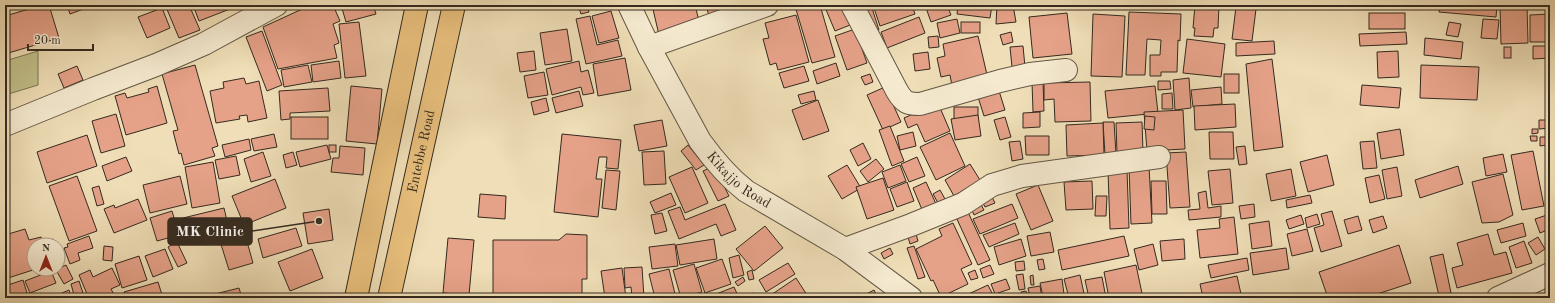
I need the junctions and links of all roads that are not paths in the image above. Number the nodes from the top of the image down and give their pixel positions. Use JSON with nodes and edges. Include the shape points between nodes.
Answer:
{"nodes":[{"id":1,"x":276,"y":5,"type":"edge"},
{"id":2,"x":418,"y":5,"type":"edge"},
{"id":3,"x":454,"y":5,"type":"edge"},
{"id":4,"x":629,"y":5,"type":"edge"},
{"id":5,"x":767,"y":5,"type":"edge"},
{"id":6,"x":852,"y":5,"type":"edge"},
{"id":7,"x":649,"y":47,"type":"junction"},
{"id":8,"x":1066,"y":70,"type":"dead end"},
{"id":9,"x":5,"y":125,"type":"edge"},
{"id":10,"x":1160,"y":157,"type":"dead end"},
{"id":11,"x":845,"y":249,"type":"junction"},
{"id":12,"x":1550,"y":274,"type":"edge"},
{"id":13,"x":356,"y":298,"type":"edge"},
{"id":14,"x":389,"y":298,"type":"edge"},
{"id":15,"x":911,"y":298,"type":"edge"},
{"id":16,"x":1498,"y":298,"type":"edge"}],
"edges":[{"from":1,"to":9,"type":"street","via":[[204,44]]},
{"from":2,"to":13,"type":"main road"},
{"from":3,"to":14,"type":"main road","name":"Entebbe Road"},
{"from":4,"to":7,"type":"street","name":"Kikajjo Road"},
{"from":5,"to":7,"type":"street"},
{"from":6,"to":8,"type":"street","via":[[901,98],[909,104],[920,104],[1030,74]]},
{"from":7,"to":11,"type":"street","name":"Kikajjo Road","via":[[700,141],[735,182]]},
{"from":10,"to":11,"type":"street","via":[[1015,179],[992,185],[963,204]]},
{"from":11,"to":15,"type":"street","name":"Kikajjo Road"},
{"from":12,"to":16,"type":"street"}]}
